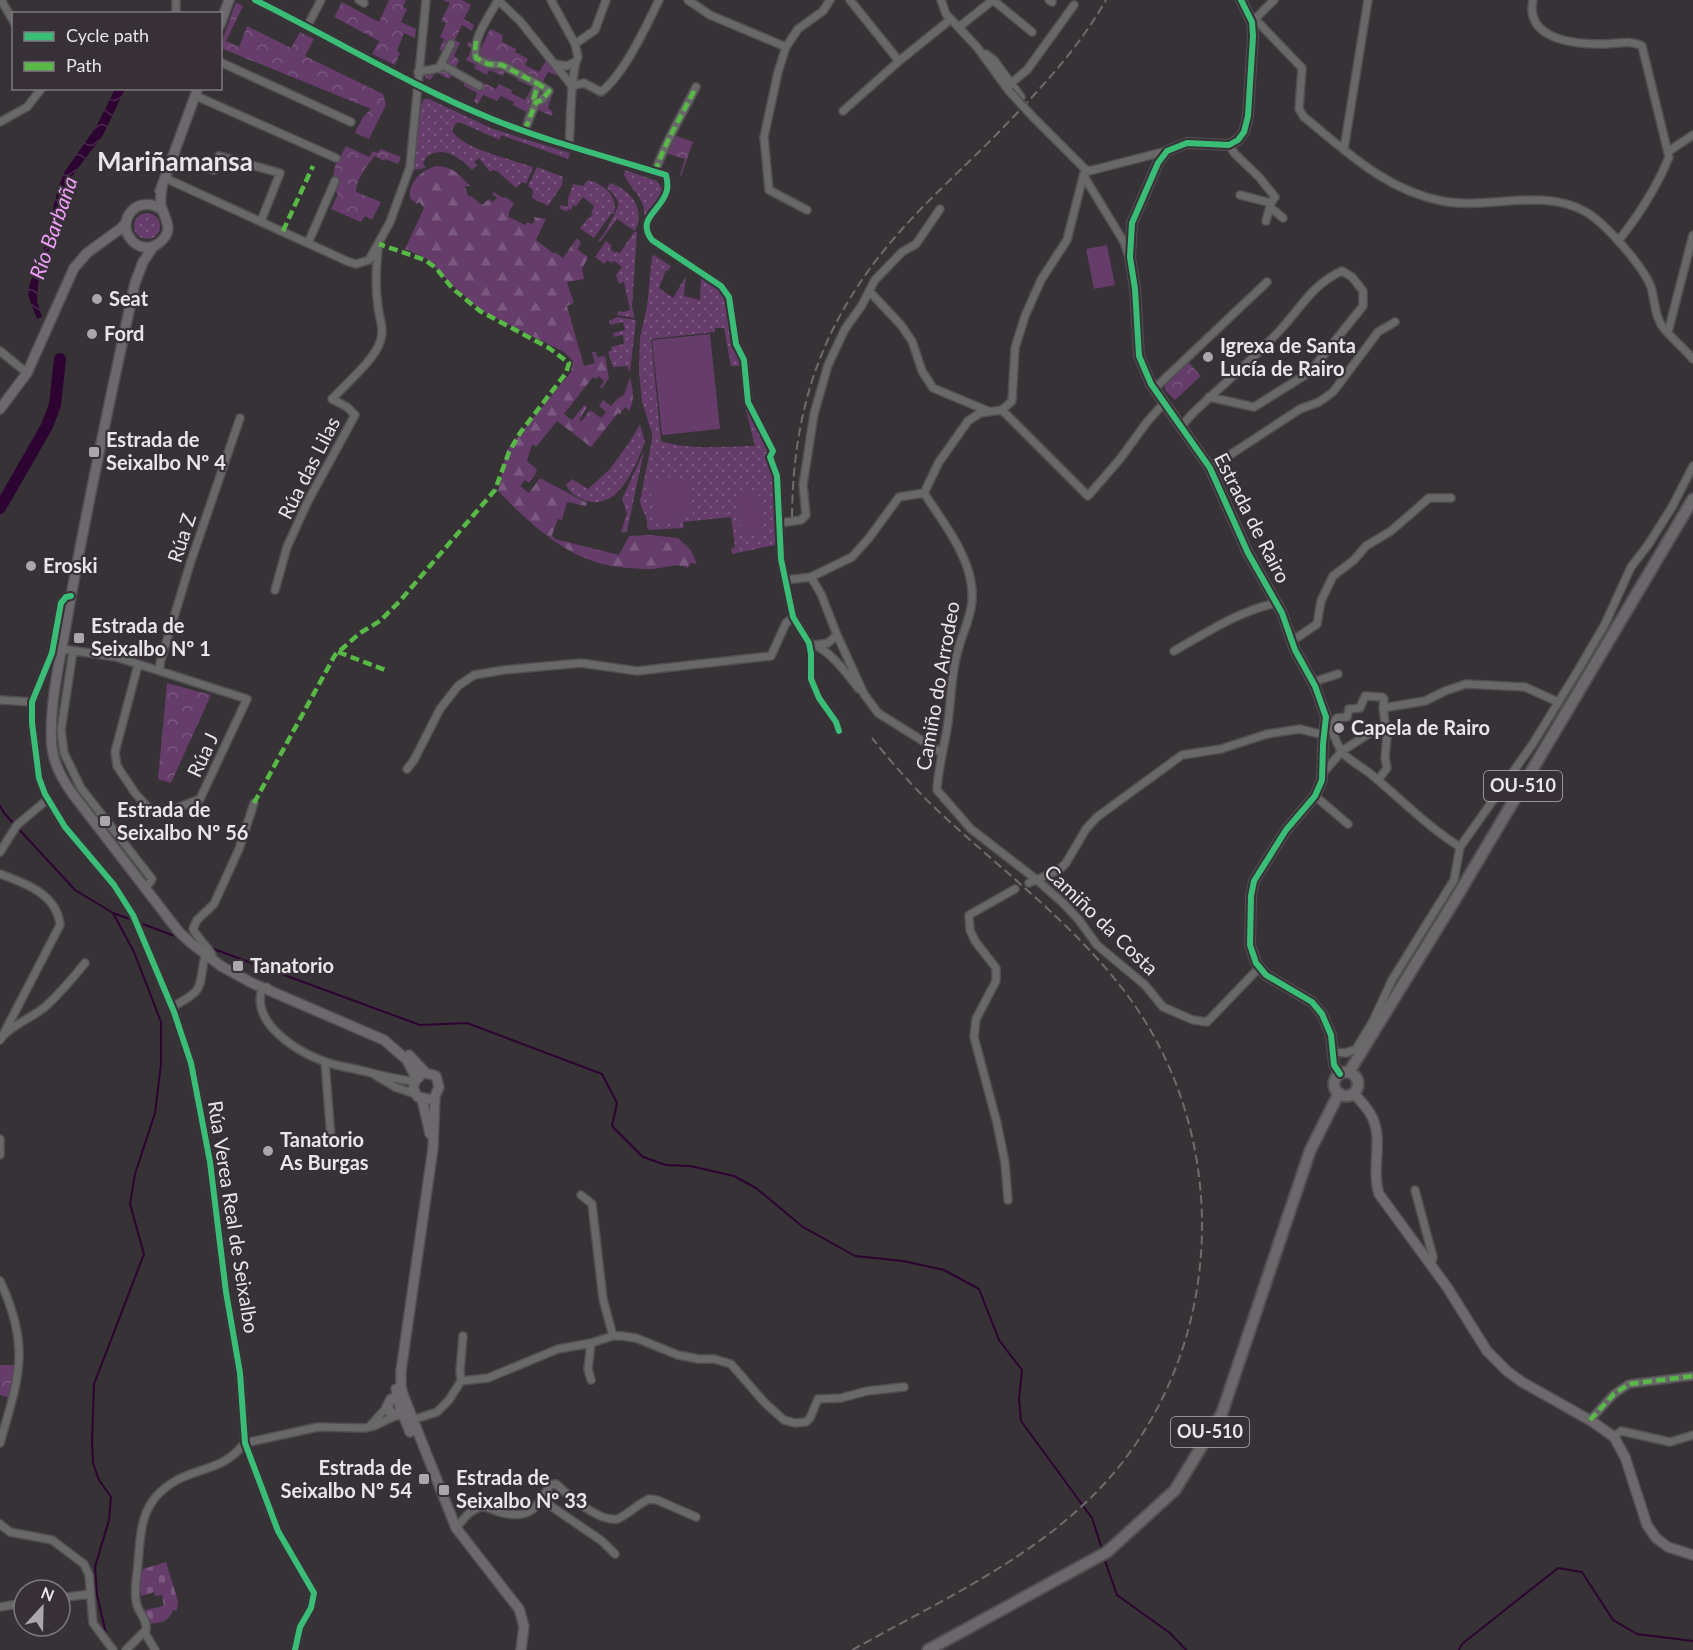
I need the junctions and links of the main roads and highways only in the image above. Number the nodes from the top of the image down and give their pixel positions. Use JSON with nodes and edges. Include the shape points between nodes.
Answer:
{"nodes":[{"id":1,"x":1693,"y":499,"type":"edge"},
{"id":2,"x":1345,"y":1073,"type":"junction"},
{"id":3,"x":1339,"y":1093,"type":"junction"},
{"id":4,"x":928,"y":1650,"type":"edge"}],
"edges":[{"from":1,"to":2,"type":"main road","number":"OU-510","via":[[1456,898]]},
{"from":2,"to":3,"type":"main road","number":"OU-510","via":[[1335,1081]]},
{"from":2,"to":3,"type":"main road","via":[[1356,1078],[1356,1090],[1346,1096]]},
{"from":3,"to":4,"type":"main road","number":"OU-510","via":[[1310,1151],[1222,1413],[1175,1490],[1107,1552]]}]}
